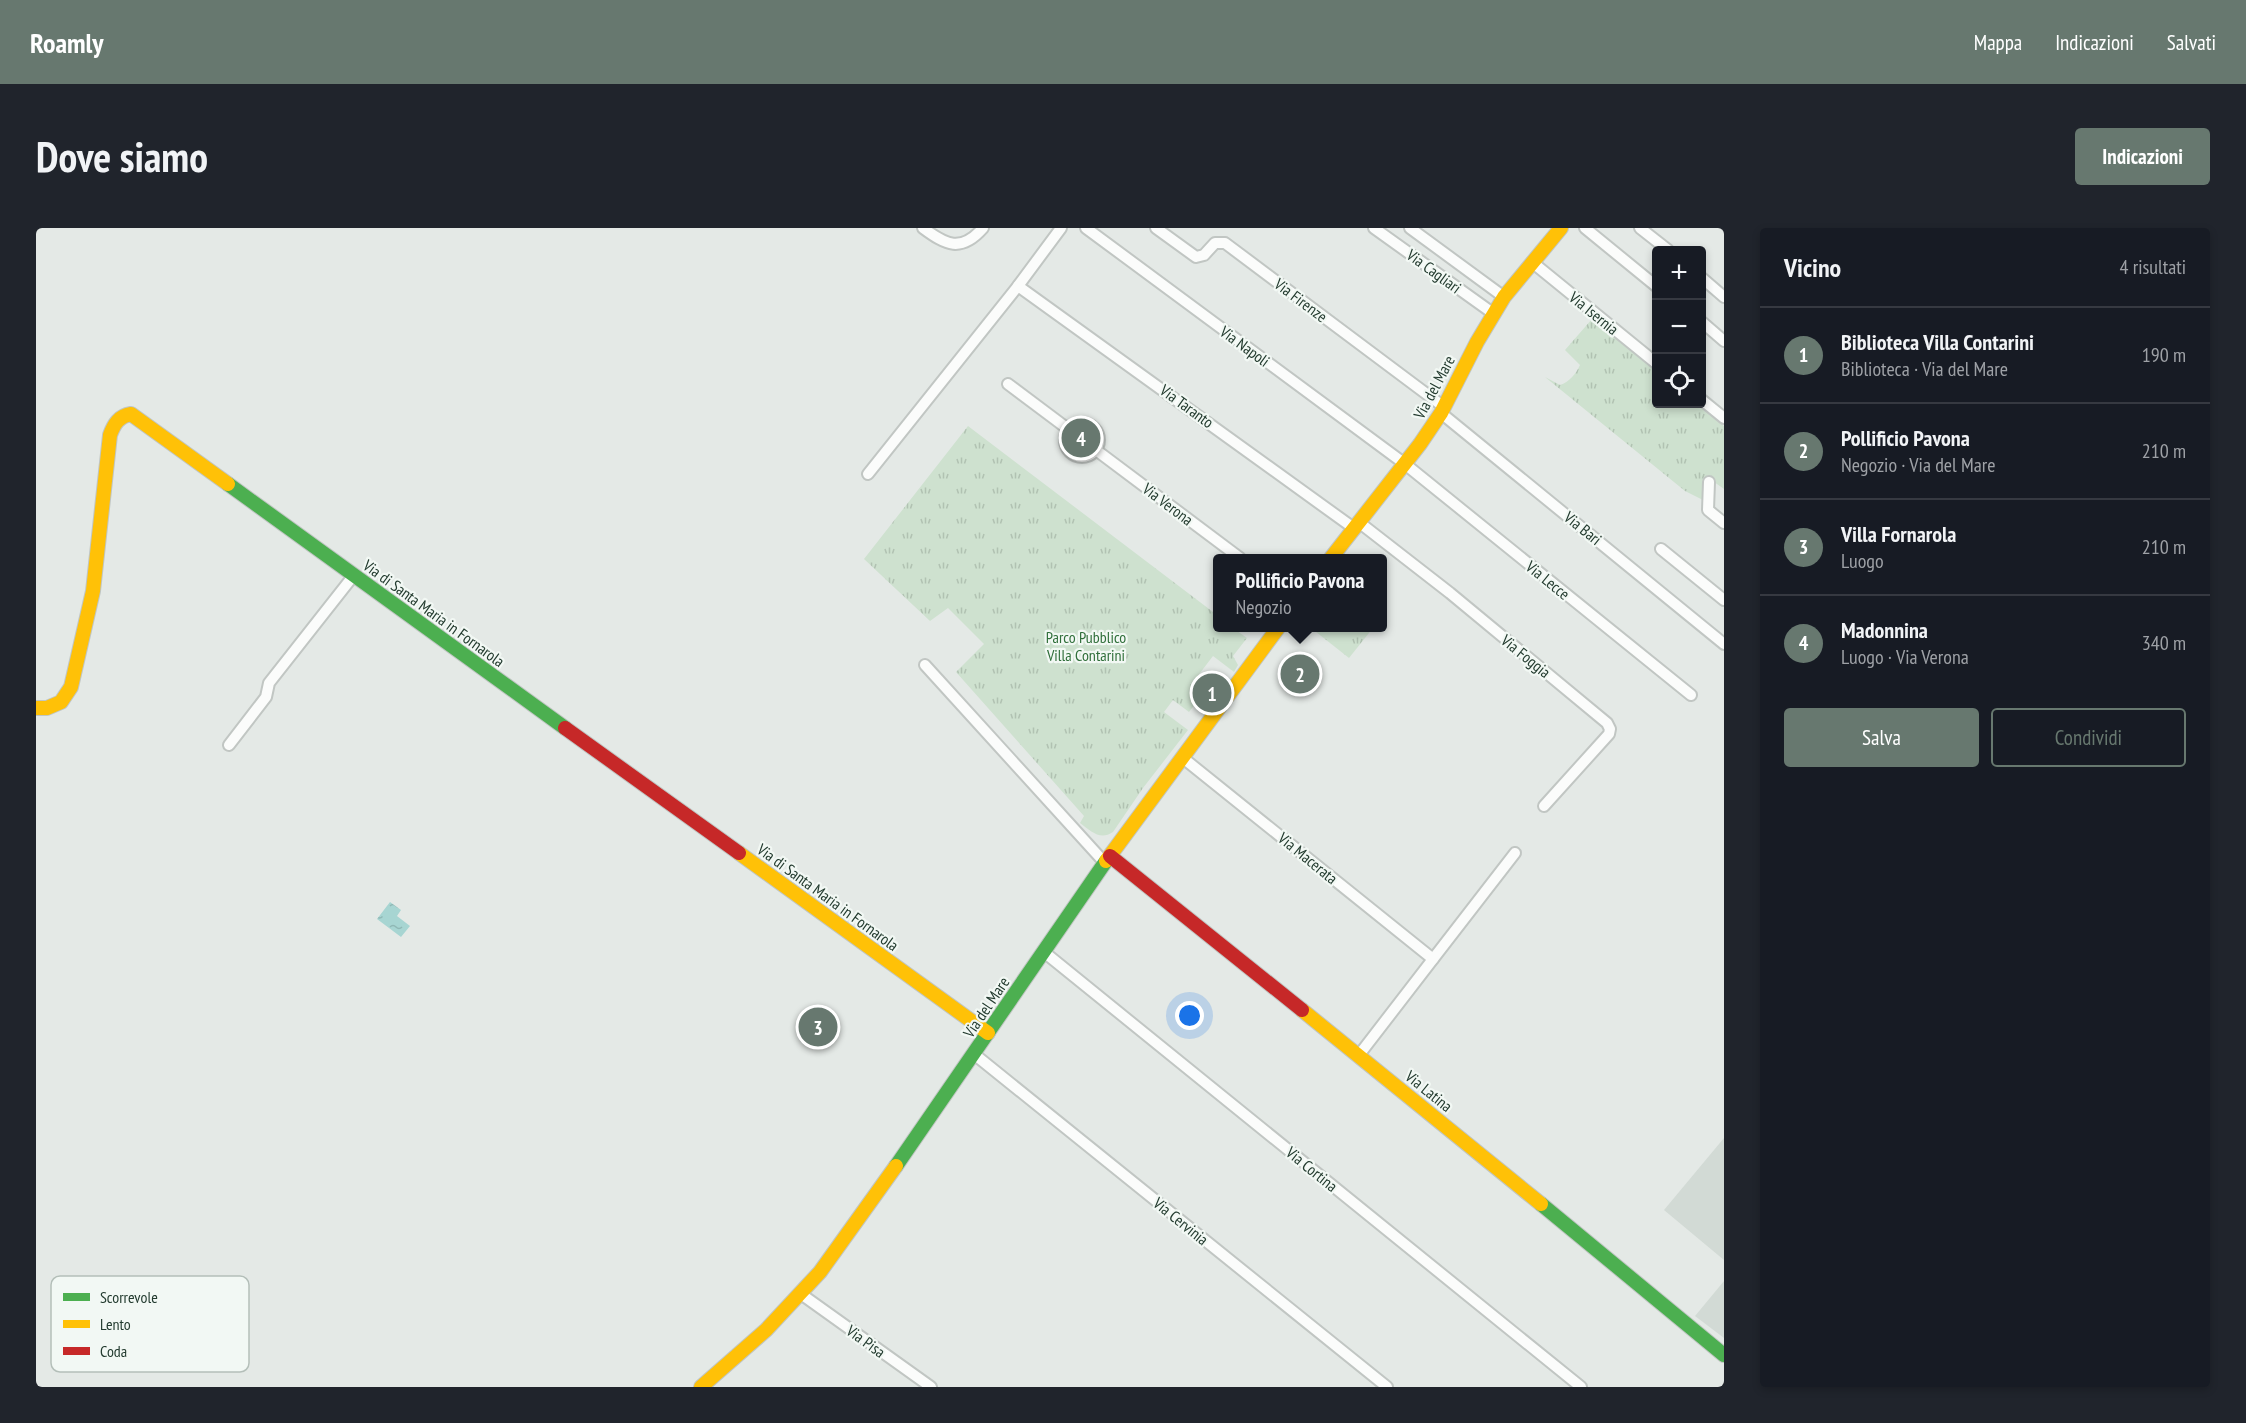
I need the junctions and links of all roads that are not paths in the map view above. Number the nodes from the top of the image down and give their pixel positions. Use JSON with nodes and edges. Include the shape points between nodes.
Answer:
{"nodes":[{"id":1,"x":923,"y":228,"type":"edge"},
{"id":2,"x":983,"y":228,"type":"edge"},
{"id":3,"x":1061,"y":228,"type":"edge"},
{"id":4,"x":1086,"y":228,"type":"edge"},
{"id":5,"x":1156,"y":228,"type":"edge"},
{"id":6,"x":1374,"y":228,"type":"edge"},
{"id":7,"x":1410,"y":228,"type":"edge"},
{"id":8,"x":1561,"y":228,"type":"edge"},
{"id":9,"x":1585,"y":228,"type":"edge"},
{"id":10,"x":1640,"y":228,"type":"edge"},
{"id":11,"x":1663,"y":246,"type":"edge"},
{"id":12,"x":1532,"y":262,"type":"junction"},
{"id":13,"x":1706,"y":282,"type":"edge"},
{"id":14,"x":1652,"y":283,"type":"edge"},
{"id":15,"x":1018,"y":286,"type":"junction"},
{"id":16,"x":1504,"y":297,"type":"junction"},
{"id":17,"x":1724,"y":297,"type":"edge"},
{"id":18,"x":1494,"y":314,"type":"junction"},
{"id":19,"x":1706,"y":326,"type":"edge"},
{"id":20,"x":1724,"y":341,"type":"edge"},
{"id":21,"x":1652,"y":360,"type":"edge"},
{"id":22,"x":1008,"y":384,"type":"dead end"},
{"id":23,"x":1706,"y":404,"type":"edge"},
{"id":24,"x":1443,"y":410,"type":"junction"},
{"id":25,"x":1724,"y":418,"type":"edge"},
{"id":26,"x":1068,"y":429,"type":"junction"},
{"id":27,"x":1096,"y":450,"type":"junction"},
{"id":28,"x":1405,"y":464,"type":"junction"},
{"id":29,"x":868,"y":474,"type":"dead end"},
{"id":30,"x":1709,"y":482,"type":"dead end"},
{"id":31,"x":1724,"y":523,"type":"edge"},
{"id":32,"x":1357,"y":526,"type":"junction"},
{"id":33,"x":1660,"y":549,"type":"dead end"},
{"id":34,"x":1235,"y":554,"type":"edge"},
{"id":35,"x":1334,"y":554,"type":"edge"},
{"id":36,"x":354,"y":575,"type":"junction"},
{"id":37,"x":1724,"y":600,"type":"edge"},
{"id":38,"x":1274,"y":632,"type":"edge"},
{"id":39,"x":1724,"y":644,"type":"edge"},
{"id":40,"x":925,"y":665,"type":"dead end"},
{"id":41,"x":1691,"y":695,"type":"dead end"},
{"id":42,"x":36,"y":708,"type":"edge"},
{"id":43,"x":229,"y":745,"type":"dead end"},
{"id":44,"x":1183,"y":758,"type":"junction"},
{"id":45,"x":1544,"y":806,"type":"dead end"},
{"id":46,"x":1515,"y":853,"type":"dead end"},
{"id":47,"x":1107,"y":859,"type":"junction"},
{"id":48,"x":1044,"y":952,"type":"junction"},
{"id":49,"x":1433,"y":959,"type":"junction"},
{"id":50,"x":988,"y":1032,"type":"junction"},
{"id":51,"x":974,"y":1054,"type":"junction"},
{"id":52,"x":1359,"y":1055,"type":"junction"},
{"id":53,"x":801,"y":1294,"type":"junction"},
{"id":54,"x":1724,"y":1355,"type":"edge"},
{"id":55,"x":701,"y":1387,"type":"edge"},
{"id":56,"x":931,"y":1387,"type":"edge"},
{"id":57,"x":1387,"y":1387,"type":"edge"},
{"id":58,"x":1581,"y":1387,"type":"edge"}],
"edges":[{"from":1,"to":2,"type":"street","via":[[941,241],[956,244],[969,240]]},
{"from":3,"to":15,"type":"street"},
{"from":4,"to":28,"type":"street","name":"Via Napoli"},
{"from":5,"to":24,"type":"street","name":"Via Firenze","via":[[1196,257],[1204,255],[1215,243],[1225,243]]},
{"from":6,"to":18,"type":"street","name":"Via Cagliari"},
{"from":7,"to":16,"type":"street"},
{"from":8,"to":12,"type":"street","name":"Via del Mare"},
{"from":9,"to":14,"type":"street"},
{"from":10,"to":11,"type":"street"},
{"from":12,"to":16,"type":"street","name":"Via del Mare"},
{"from":12,"to":21,"type":"street","name":"Via Isernia"},
{"from":13,"to":17,"type":"street"},
{"from":15,"to":29,"type":"street"},
{"from":15,"to":32,"type":"street","name":"Via Taranto"},
{"from":16,"to":18,"type":"street","name":"Via del Mare"},
{"from":18,"to":24,"type":"street","name":"Via del Mare"},
{"from":19,"to":20,"type":"street"},
{"from":22,"to":26,"type":"street"},
{"from":23,"to":25,"type":"street"},
{"from":24,"to":28,"type":"street","name":"Via del Mare"},
{"from":24,"to":39,"type":"street","name":"Via Bari"},
{"from":26,"to":27,"type":"street","via":[[1078,423],[1090,424],[1100,438]]},
{"from":26,"to":27,"type":"street","via":[[1065,440],[1072,454],[1082,457]]},
{"from":27,"to":34,"type":"street","name":"Via Verona"},
{"from":28,"to":32,"type":"street","name":"Via del Mare"},
{"from":28,"to":41,"type":"street","name":"Via Lecce"},
{"from":30,"to":31,"type":"street","via":[[1708,510]]},
{"from":32,"to":35,"type":"street","name":"Via del Mare"},
{"from":32,"to":45,"type":"street","name":"Via Foggia","via":[[1450,593],[1607,723],[1608,734]]},
{"from":33,"to":37,"type":"street"},
{"from":36,"to":42,"type":"street","name":"Via di Santa Maria in Fornarola","via":[[126,414],[114,423],[110,435],[93,591],[70,691],[56,704]]},
{"from":36,"to":43,"type":"street","via":[[268,683],[266,697]]},
{"from":36,"to":50,"type":"street","name":"Via di Santa Maria in Fornarola"},
{"from":38,"to":44,"type":"street","name":"Via del Mare"},
{"from":40,"to":47,"type":"street"},
{"from":44,"to":47,"type":"street","name":"Via del Mare"},
{"from":44,"to":49,"type":"street","name":"Via Macerata"},
{"from":46,"to":49,"type":"street"},
{"from":47,"to":48,"type":"street","name":"Via del Mare"},
{"from":47,"to":52,"type":"street","name":"Via Latina"},
{"from":48,"to":50,"type":"street","name":"Via del Mare"},
{"from":48,"to":58,"type":"street","name":"Via Cortina"},
{"from":49,"to":52,"type":"street"},
{"from":50,"to":51,"type":"street","name":"Via del Mare"},
{"from":51,"to":53,"type":"street","name":"Via del Mare"},
{"from":51,"to":57,"type":"street","name":"Via Cervinia"},
{"from":52,"to":54,"type":"street","name":"Via Latina"},
{"from":53,"to":55,"type":"street","name":"Via del Mare"},
{"from":53,"to":56,"type":"street","name":"Via Pisa"}]}
